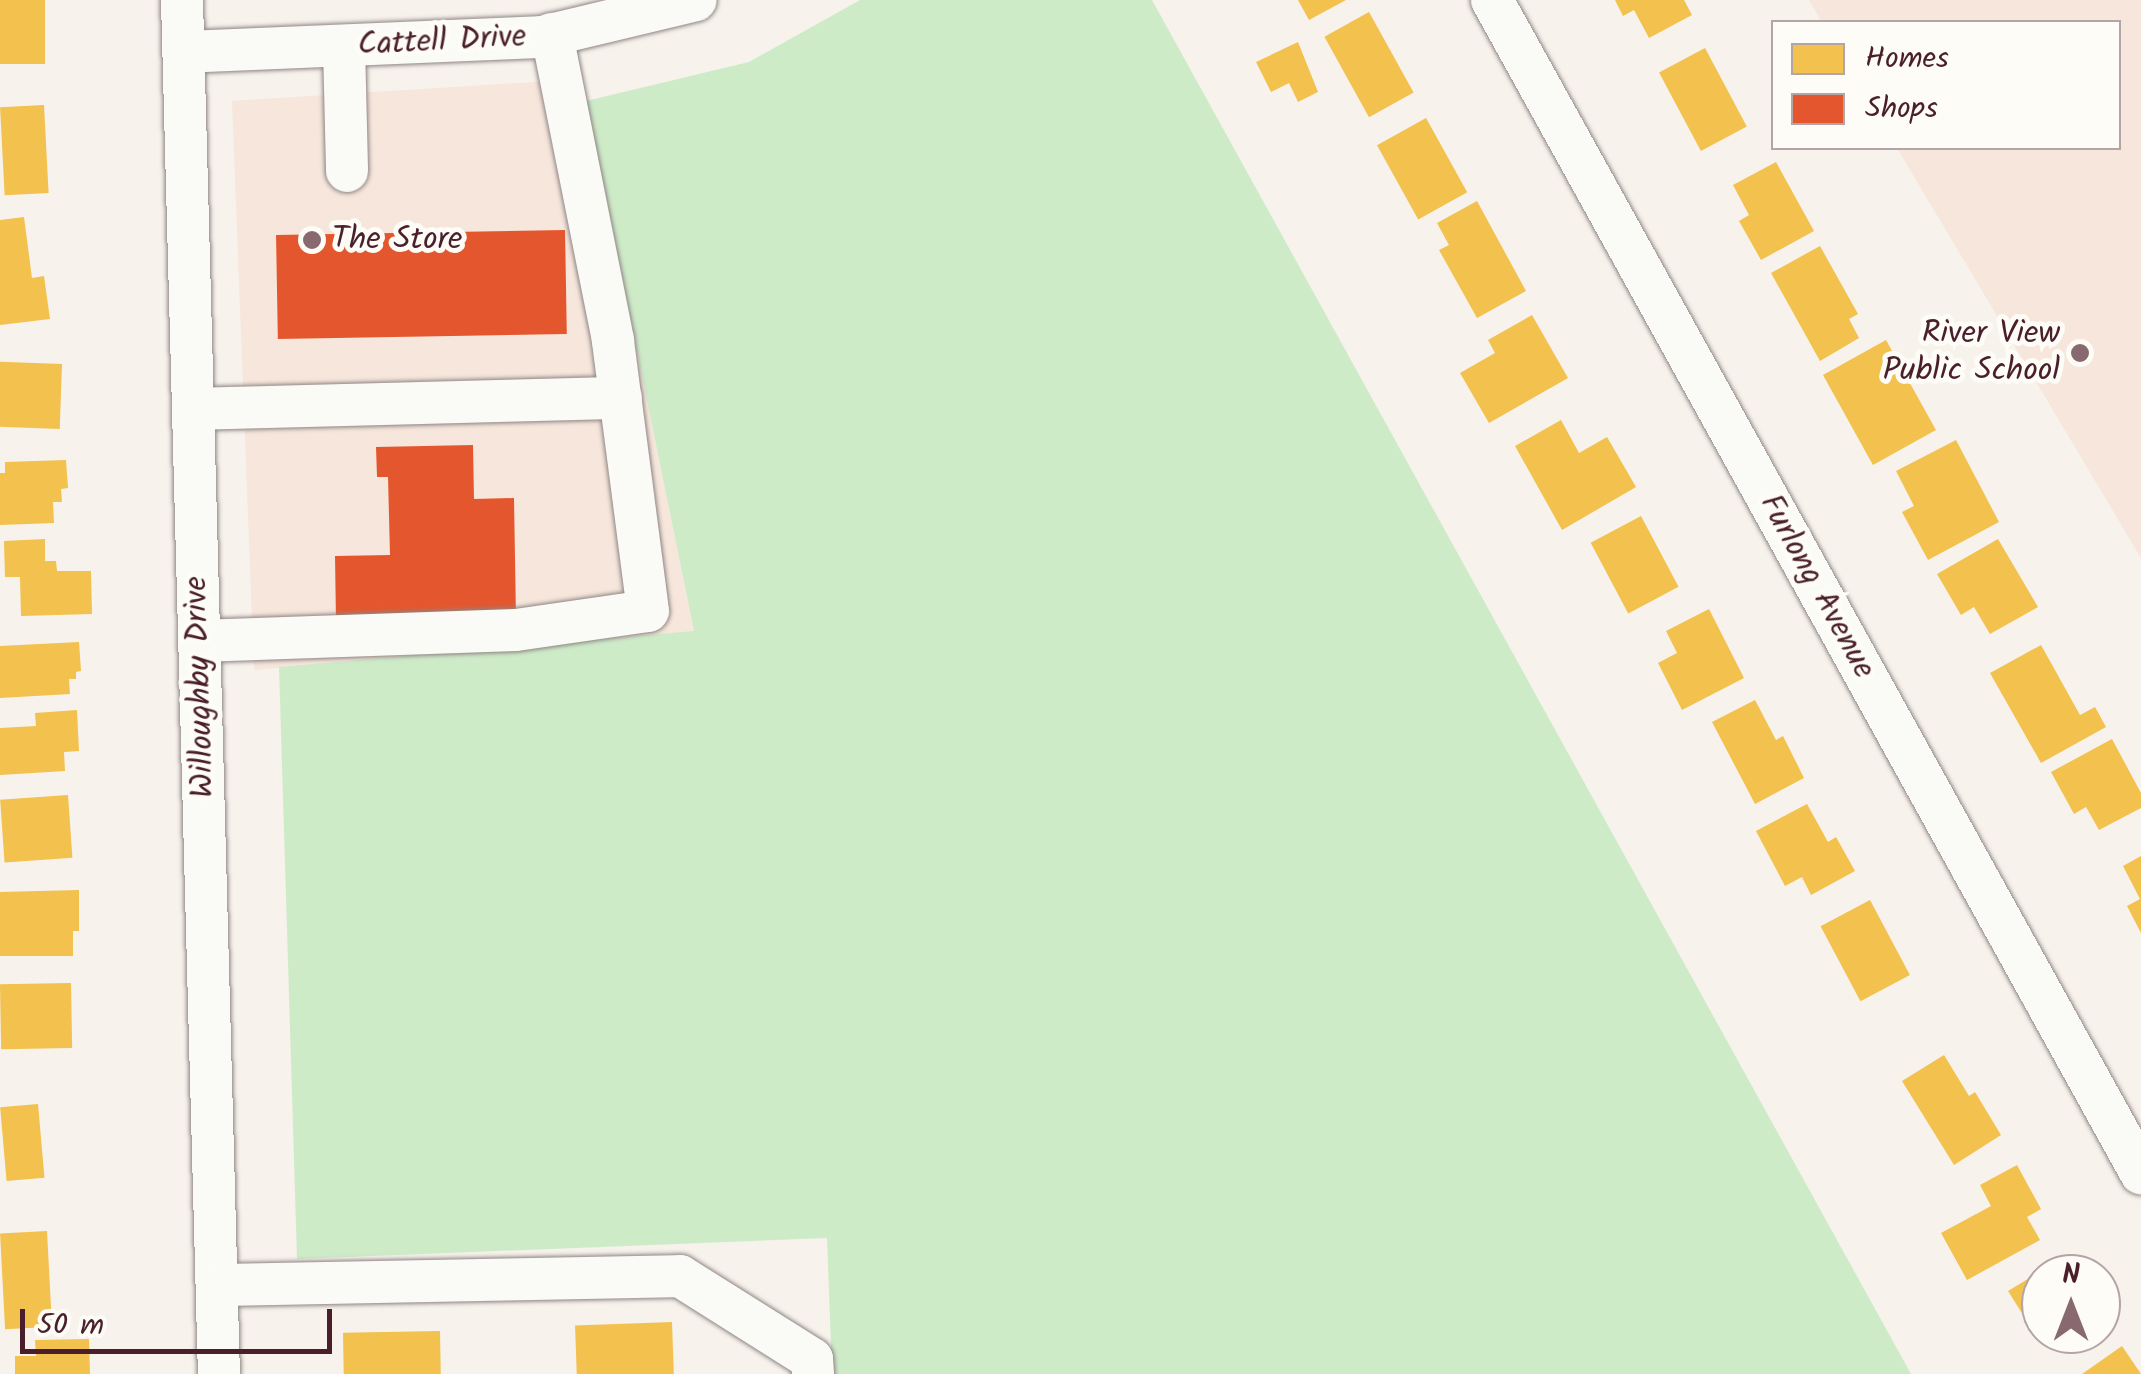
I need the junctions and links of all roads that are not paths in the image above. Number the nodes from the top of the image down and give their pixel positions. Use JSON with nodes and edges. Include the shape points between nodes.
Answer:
{"nodes":[{"id":1,"x":182,"y":0,"type":"edge"},
{"id":2,"x":696,"y":0,"type":"edge"},
{"id":3,"x":1492,"y":0,"type":"edge"},
{"id":4,"x":552,"y":34,"type":"junction"},
{"id":5,"x":344,"y":46,"type":"junction"},
{"id":6,"x":184,"y":52,"type":"junction"},
{"id":7,"x":347,"y":171,"type":"dead end"},
{"id":8,"x":621,"y":398,"type":"junction"},
{"id":9,"x":194,"y":410,"type":"junction"},
{"id":10,"x":200,"y":641,"type":"junction"},
{"id":11,"x":2141,"y":1173,"type":"edge"},
{"id":12,"x":217,"y":1285,"type":"junction"},
{"id":13,"x":219,"y":1374,"type":"edge"},
{"id":14,"x":813,"y":1374,"type":"edge"}],
"edges":[{"from":1,"to":6,"type":"street","name":"Willoughby Drive"},
{"from":2,"to":4,"type":"street","name":"Cattell Drive"},
{"from":3,"to":11,"type":"street","name":"Furlong Avenue"},
{"from":4,"to":5,"type":"street","name":"Cattell Drive"},
{"from":4,"to":8,"type":"street"},
{"from":5,"to":6,"type":"street","name":"Cattell Drive"},
{"from":5,"to":7,"type":"street"},
{"from":6,"to":9,"type":"street","name":"Willoughby Drive"},
{"from":8,"to":9,"type":"street"},
{"from":8,"to":10,"type":"street","via":[[648,612],[516,630]]},
{"from":9,"to":10,"type":"street","name":"Willoughby Drive"},
{"from":10,"to":12,"type":"street","name":"Willoughby Drive"},
{"from":12,"to":13,"type":"street","name":"Willoughby Drive"},
{"from":12,"to":14,"type":"street","via":[[680,1276],[812,1359]]}]}
